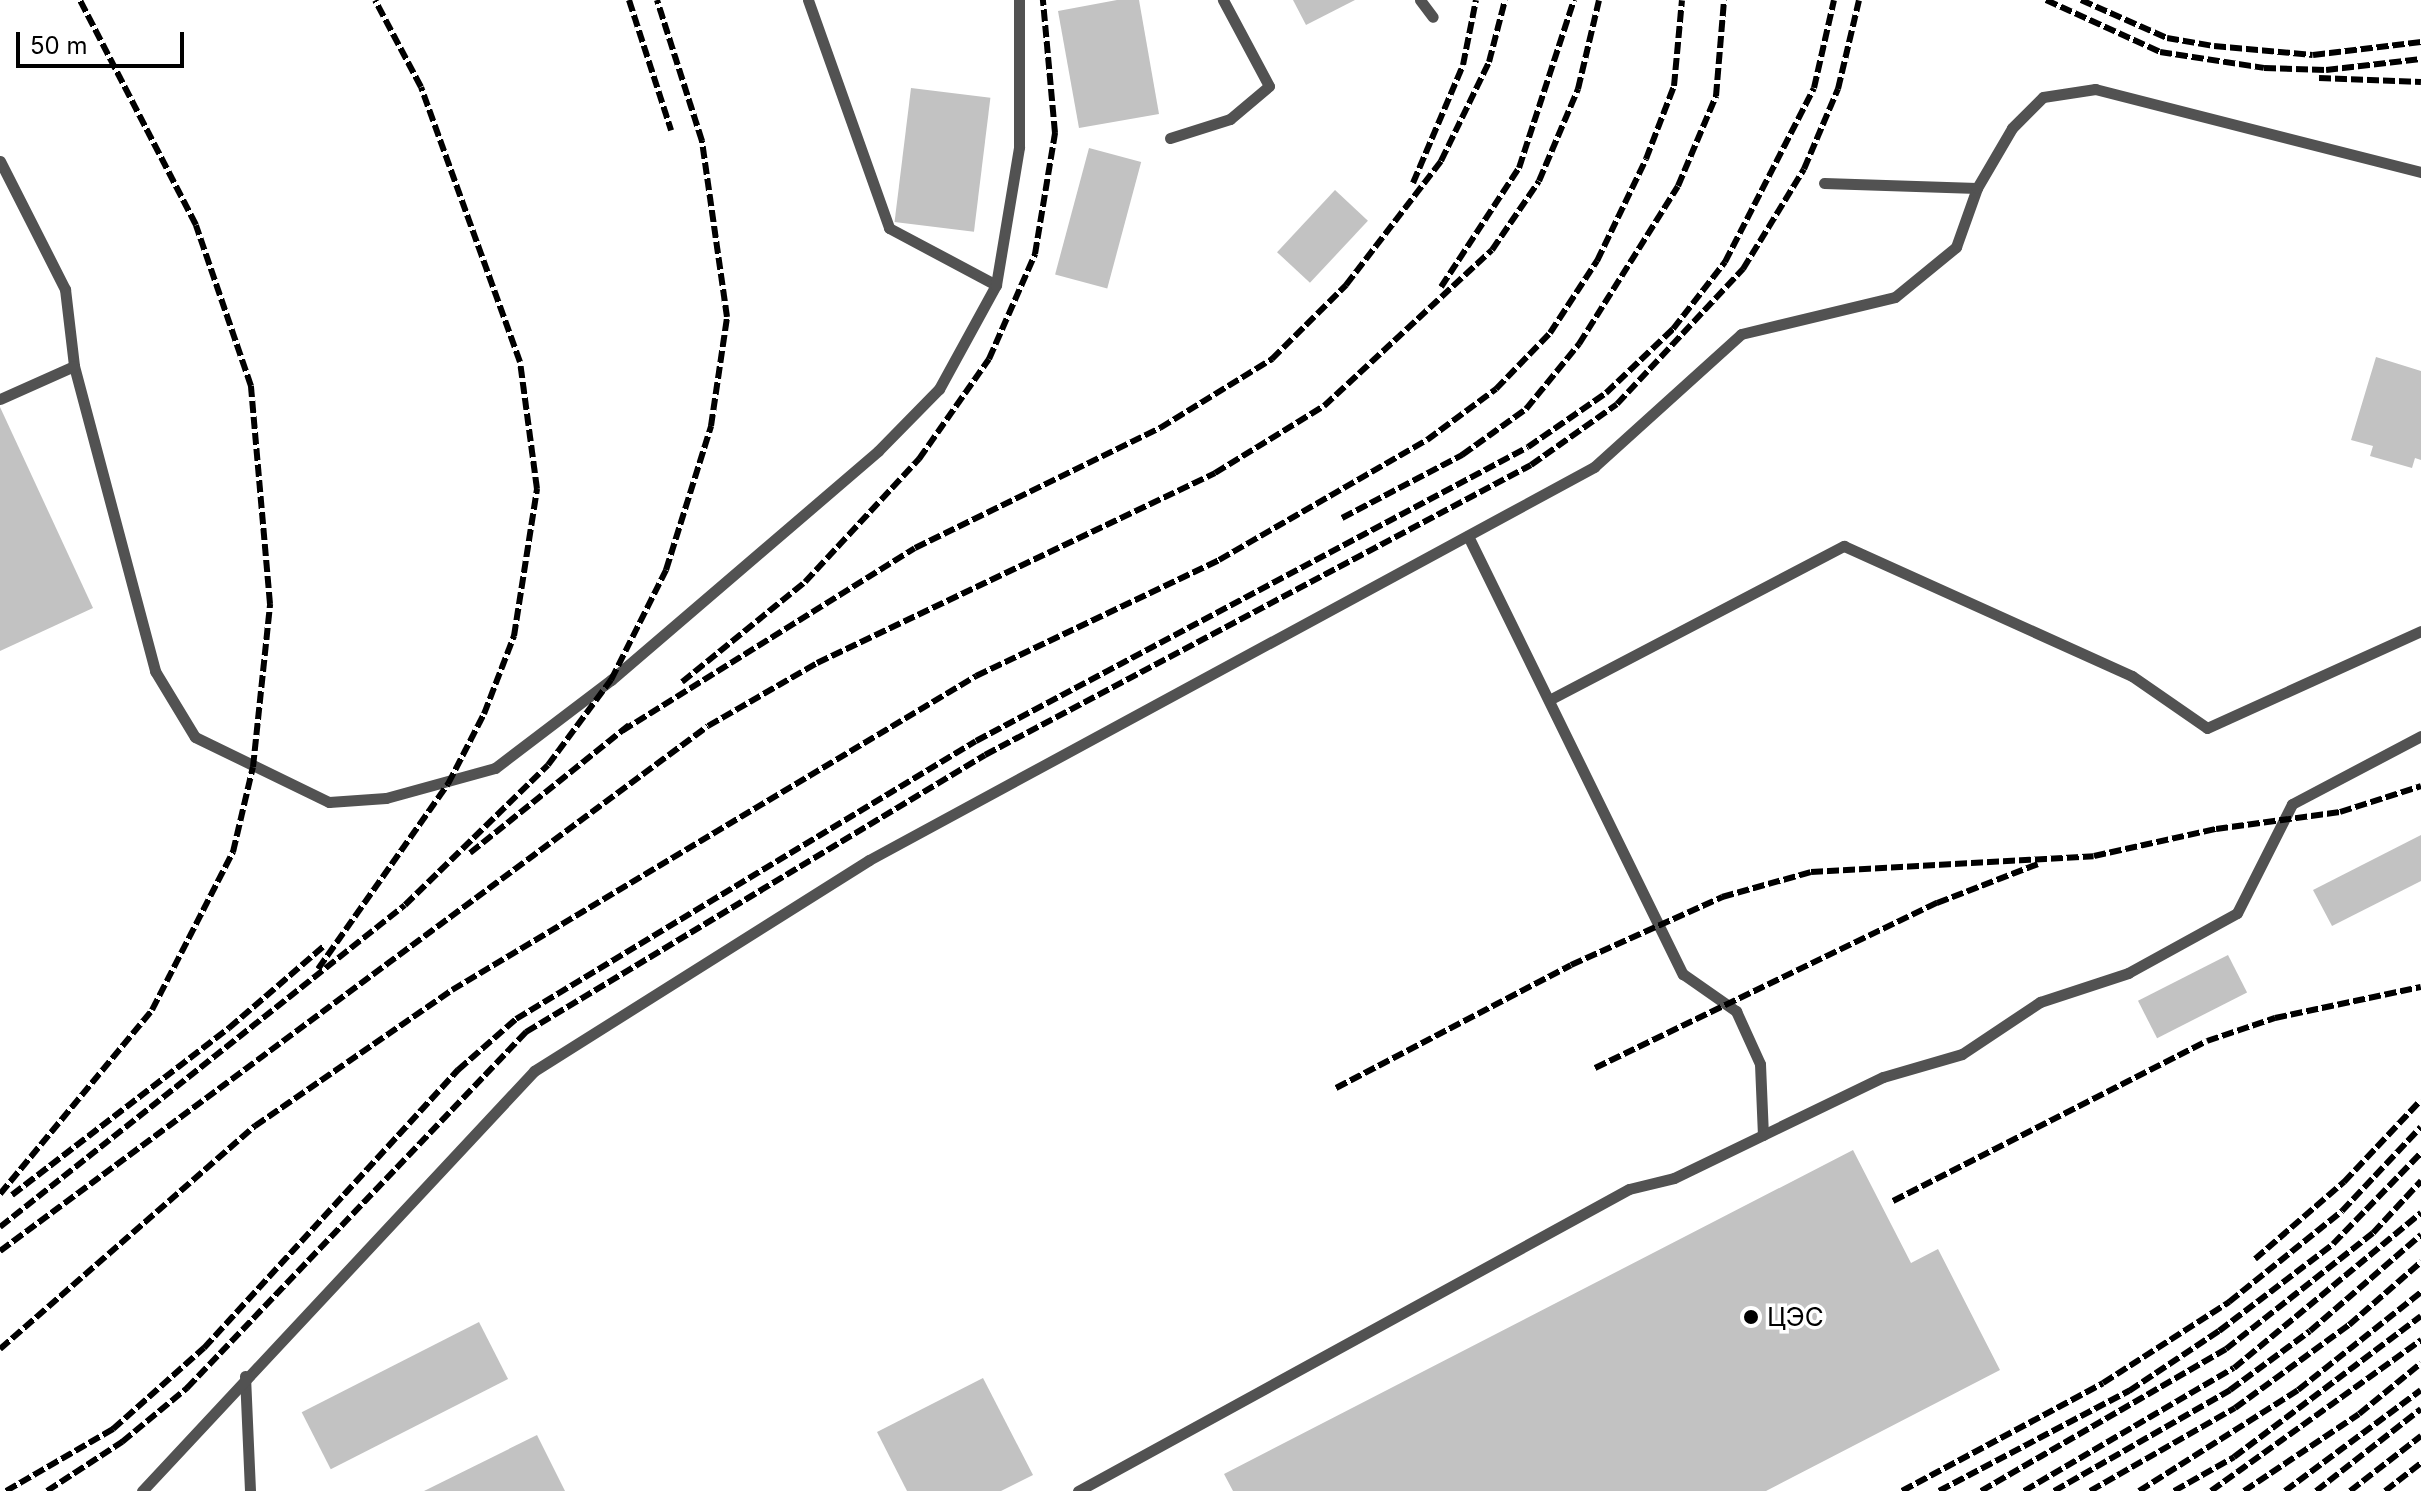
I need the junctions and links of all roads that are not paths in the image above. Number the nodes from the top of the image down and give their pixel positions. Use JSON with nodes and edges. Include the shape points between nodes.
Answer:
{"nodes":[{"id":1,"x":808,"y":0,"type":"edge"},
{"id":2,"x":1019,"y":0,"type":"edge"},
{"id":3,"x":1223,"y":0,"type":"edge"},
{"id":4,"x":1420,"y":0,"type":"edge"},
{"id":5,"x":1433,"y":17,"type":"dead end"},
{"id":6,"x":1170,"y":138,"type":"dead end"},
{"id":7,"x":0,"y":161,"type":"edge"},
{"id":8,"x":2421,"y":172,"type":"edge"},
{"id":9,"x":1824,"y":183,"type":"dead end"},
{"id":10,"x":1977,"y":188,"type":"junction"},
{"id":11,"x":996,"y":285,"type":"junction"},
{"id":12,"x":74,"y":366,"type":"junction"},
{"id":13,"x":0,"y":399,"type":"edge"},
{"id":14,"x":1468,"y":536,"type":"junction"},
{"id":15,"x":2421,"y":631,"type":"edge"},
{"id":16,"x":1549,"y":700,"type":"junction"},
{"id":17,"x":2421,"y":736,"type":"edge"},
{"id":18,"x":1763,"y":1135,"type":"junction"},
{"id":19,"x":245,"y":1376,"type":"junction"},
{"id":20,"x":142,"y":1491,"type":"edge"},
{"id":21,"x":250,"y":1491,"type":"edge"},
{"id":22,"x":1078,"y":1491,"type":"edge"}],
"edges":[{"from":1,"to":11,"type":"lane","via":[[889,228]]},
{"from":2,"to":11,"type":"lane","via":[[1019,147]]},
{"from":3,"to":6,"type":"lane","via":[[1269,86],[1230,119]]},
{"from":4,"to":5,"type":"lane"},
{"from":7,"to":12,"type":"lane","via":[[65,289]]},
{"from":8,"to":10,"type":"lane","via":[[2095,89],[2043,97],[2012,128]]},
{"from":9,"to":10,"type":"lane"},
{"from":10,"to":14,"type":"lane","via":[[1956,247],[1932,273],[1895,297],[1741,334],[1594,467]]},
{"from":11,"to":12,"type":"lane","via":[[939,389],[878,451],[611,680],[495,768],[386,798],[329,802],[195,737],[155,671]]},
{"from":12,"to":13,"type":"lane"},
{"from":14,"to":16,"type":"lane"},
{"from":14,"to":19,"type":"lane","via":[[869,860],[534,1071]]},
{"from":15,"to":16,"type":"lane","via":[[2207,728],[2132,676],[1844,546]]},
{"from":16,"to":18,"type":"lane","via":[[1683,974],[1736,1011],[1760,1064]]},
{"from":17,"to":18,"type":"lane","via":[[2292,804],[2237,913],[2128,973],[2040,1002],[1962,1054],[1883,1077]]},
{"from":18,"to":22,"type":"lane","via":[[1674,1178],[1629,1189]]},
{"from":19,"to":20,"type":"lane"},
{"from":19,"to":21,"type":"lane"}]}
